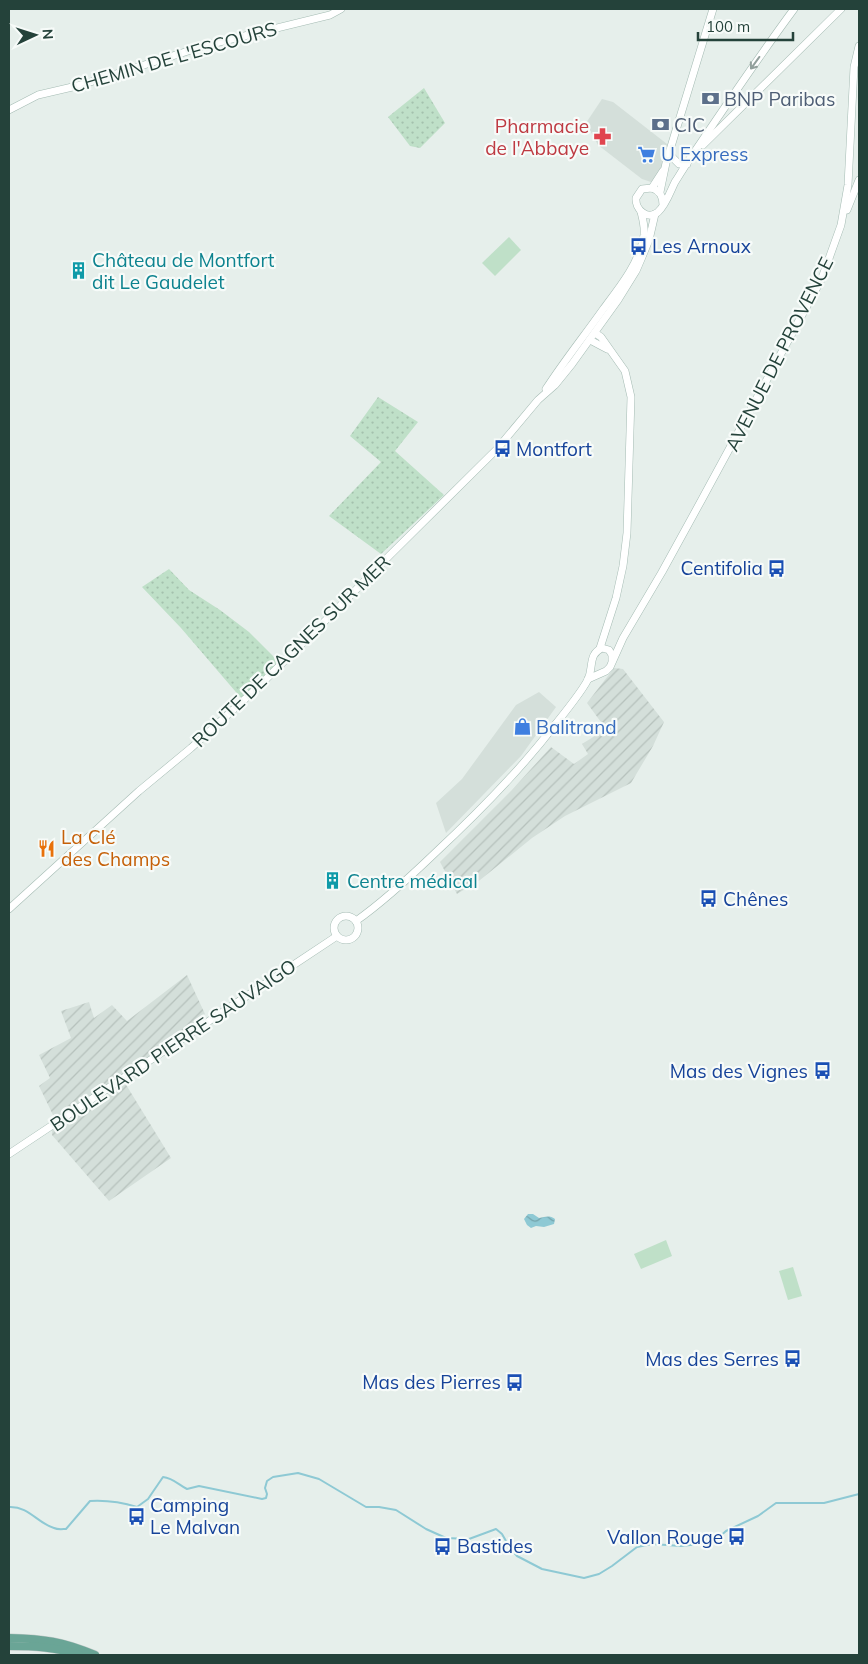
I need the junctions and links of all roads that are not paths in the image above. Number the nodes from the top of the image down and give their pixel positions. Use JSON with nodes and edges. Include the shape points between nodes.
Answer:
{"nodes":[{"id":1,"x":341,"y":9,"type":"edge"},
{"id":2,"x":713,"y":9,"type":"edge"},
{"id":3,"x":794,"y":9,"type":"edge"},
{"id":4,"x":841,"y":9,"type":"edge"},
{"id":5,"x":859,"y":46,"type":"edge"},
{"id":6,"x":9,"y":110,"type":"edge"},
{"id":7,"x":715,"y":122,"type":"junction"},
{"id":8,"x":721,"y":127,"type":"junction"},
{"id":9,"x":670,"y":150,"type":"junction"},
{"id":10,"x":692,"y":156,"type":"junction"},
{"id":11,"x":687,"y":164,"type":"junction"},
{"id":12,"x":664,"y":171,"type":"junction"},
{"id":13,"x":859,"y":180,"type":"edge"},
{"id":14,"x":673,"y":186,"type":"junction"},
{"id":15,"x":652,"y":188,"type":"junction"},
{"id":16,"x":660,"y":192,"type":"junction"},
{"id":17,"x":663,"y":205,"type":"junction"},
{"id":18,"x":641,"y":212,"type":"junction"},
{"id":19,"x":655,"y":214,"type":"junction"},
{"id":20,"x":842,"y":224,"type":"junction"},
{"id":21,"x":631,"y":268,"type":"junction"},
{"id":22,"x":592,"y":336,"type":"junction"},
{"id":23,"x":566,"y":361,"type":"junction"},
{"id":24,"x":538,"y":400,"type":"junction"},
{"id":25,"x":623,"y":638,"type":"junction"},
{"id":26,"x":604,"y":649,"type":"junction"},
{"id":27,"x":612,"y":661,"type":"junction"},
{"id":28,"x":591,"y":667,"type":"junction"},
{"id":29,"x":600,"y":673,"type":"junction"},
{"id":30,"x":588,"y":679,"type":"junction"},
{"id":31,"x":9,"y":909,"type":"edge"},
{"id":32,"x":356,"y":921,"type":"junction"},
{"id":33,"x":337,"y":936,"type":"junction"},
{"id":34,"x":9,"y":1154,"type":"edge"},
{"id":35,"x":9,"y":1638,"type":"edge"},
{"id":36,"x":9,"y":1646,"type":"edge"},
{"id":37,"x":79,"y":1655,"type":"edge"},
{"id":38,"x":95,"y":1655,"type":"edge"}],
"edges":[{"from":1,"to":6,"type":"main road","name":"CHEMIN DE L'ESCOURS","via":[[330,16],[207,45],[81,85],[38,95]]},
{"from":2,"to":9,"type":"main road"},
{"from":3,"to":7,"type":"main road","one_way":true},
{"from":4,"to":8,"type":"main road"},
{"from":5,"to":20,"type":"main road","name":"AVENUE DE PROVENCE","via":[[854,67],[848,185]]},
{"from":7,"to":8,"type":"main road"},
{"from":7,"to":10,"type":"main road"},
{"from":8,"to":10,"type":"main road"},
{"from":9,"to":11,"type":"main road","via":[[679,164]]},
{"from":9,"to":12,"type":"main road"},
{"from":10,"to":11,"type":"main road"},
{"from":11,"to":14,"type":"main road"},
{"from":12,"to":15,"type":"main road"},
{"from":12,"to":16,"type":"main road"},
{"from":13,"to":20,"type":"main road"},
{"from":14,"to":16,"type":"main road"},
{"from":14,"to":17,"type":"main road"},
{"from":15,"to":16,"type":"main road"},
{"from":15,"to":18,"type":"main road","via":[[642,190],[636,198]]},
{"from":16,"to":17,"type":"main road"},
{"from":17,"to":19,"type":"main road"},
{"from":18,"to":19,"type":"main road"},
{"from":18,"to":21,"type":"main road","name":"ROUTE DE CAGNES SUR MER","via":[[644,233]]},
{"from":19,"to":22,"type":"main road","name":"ROUTE DE CAGNES SUR MER","via":[[649,240],[636,271]]},
{"from":20,"to":25,"type":"main road","name":"AVENUE DE PROVENCE","via":[[822,278]]},
{"from":21,"to":22,"type":"main road","via":[[626,282],[592,329]]},
{"from":21,"to":23,"type":"main road","name":"ROUTE DE CAGNES SUR MER"},
{"from":22,"to":23,"type":"main road"},
{"from":22,"to":24,"type":"main road","name":"ROUTE DE CAGNES SUR MER","via":[[558,382]]},
{"from":22,"to":26,"type":"main road","via":[[601,337],[625,371],[631,397],[627,533],[618,590],[603,638]]},
{"from":23,"to":24,"type":"main road","name":"ROUTE DE CAGNES SUR MER"},
{"from":24,"to":31,"type":"main road","name":"ROUTE DE CAGNES SUR MER","via":[[480,467],[222,722],[139,791]]},
{"from":25,"to":26,"type":"main road","name":"AVENUE DE PROVENCE"},
{"from":25,"to":27,"type":"main road","name":"AVENUE DE PROVENCE"},
{"from":26,"to":27,"type":"main road","via":[[612,655]]},
{"from":26,"to":28,"type":"main road","via":[[594,653]]},
{"from":27,"to":29,"type":"main road","via":[[606,671]]},
{"from":28,"to":29,"type":"main road"},
{"from":28,"to":30,"type":"main road"},
{"from":29,"to":30,"type":"main road"},
{"from":30,"to":32,"type":"main road","via":[[544,739],[502,788],[402,883]]},
{"from":32,"to":33,"type":"main road","via":[[355,936],[344,940]]},
{"from":32,"to":33,"type":"main road","via":[[346,916],[339,919],[334,929]]},
{"from":33,"to":34,"type":"main road","name":"BOULEVARD PIERRE SAUVAIGO"},
{"from":35,"to":38,"type":"main road","via":[[62,1643]]},
{"from":36,"to":37,"type":"main road","via":[[47,1647]]}]}
